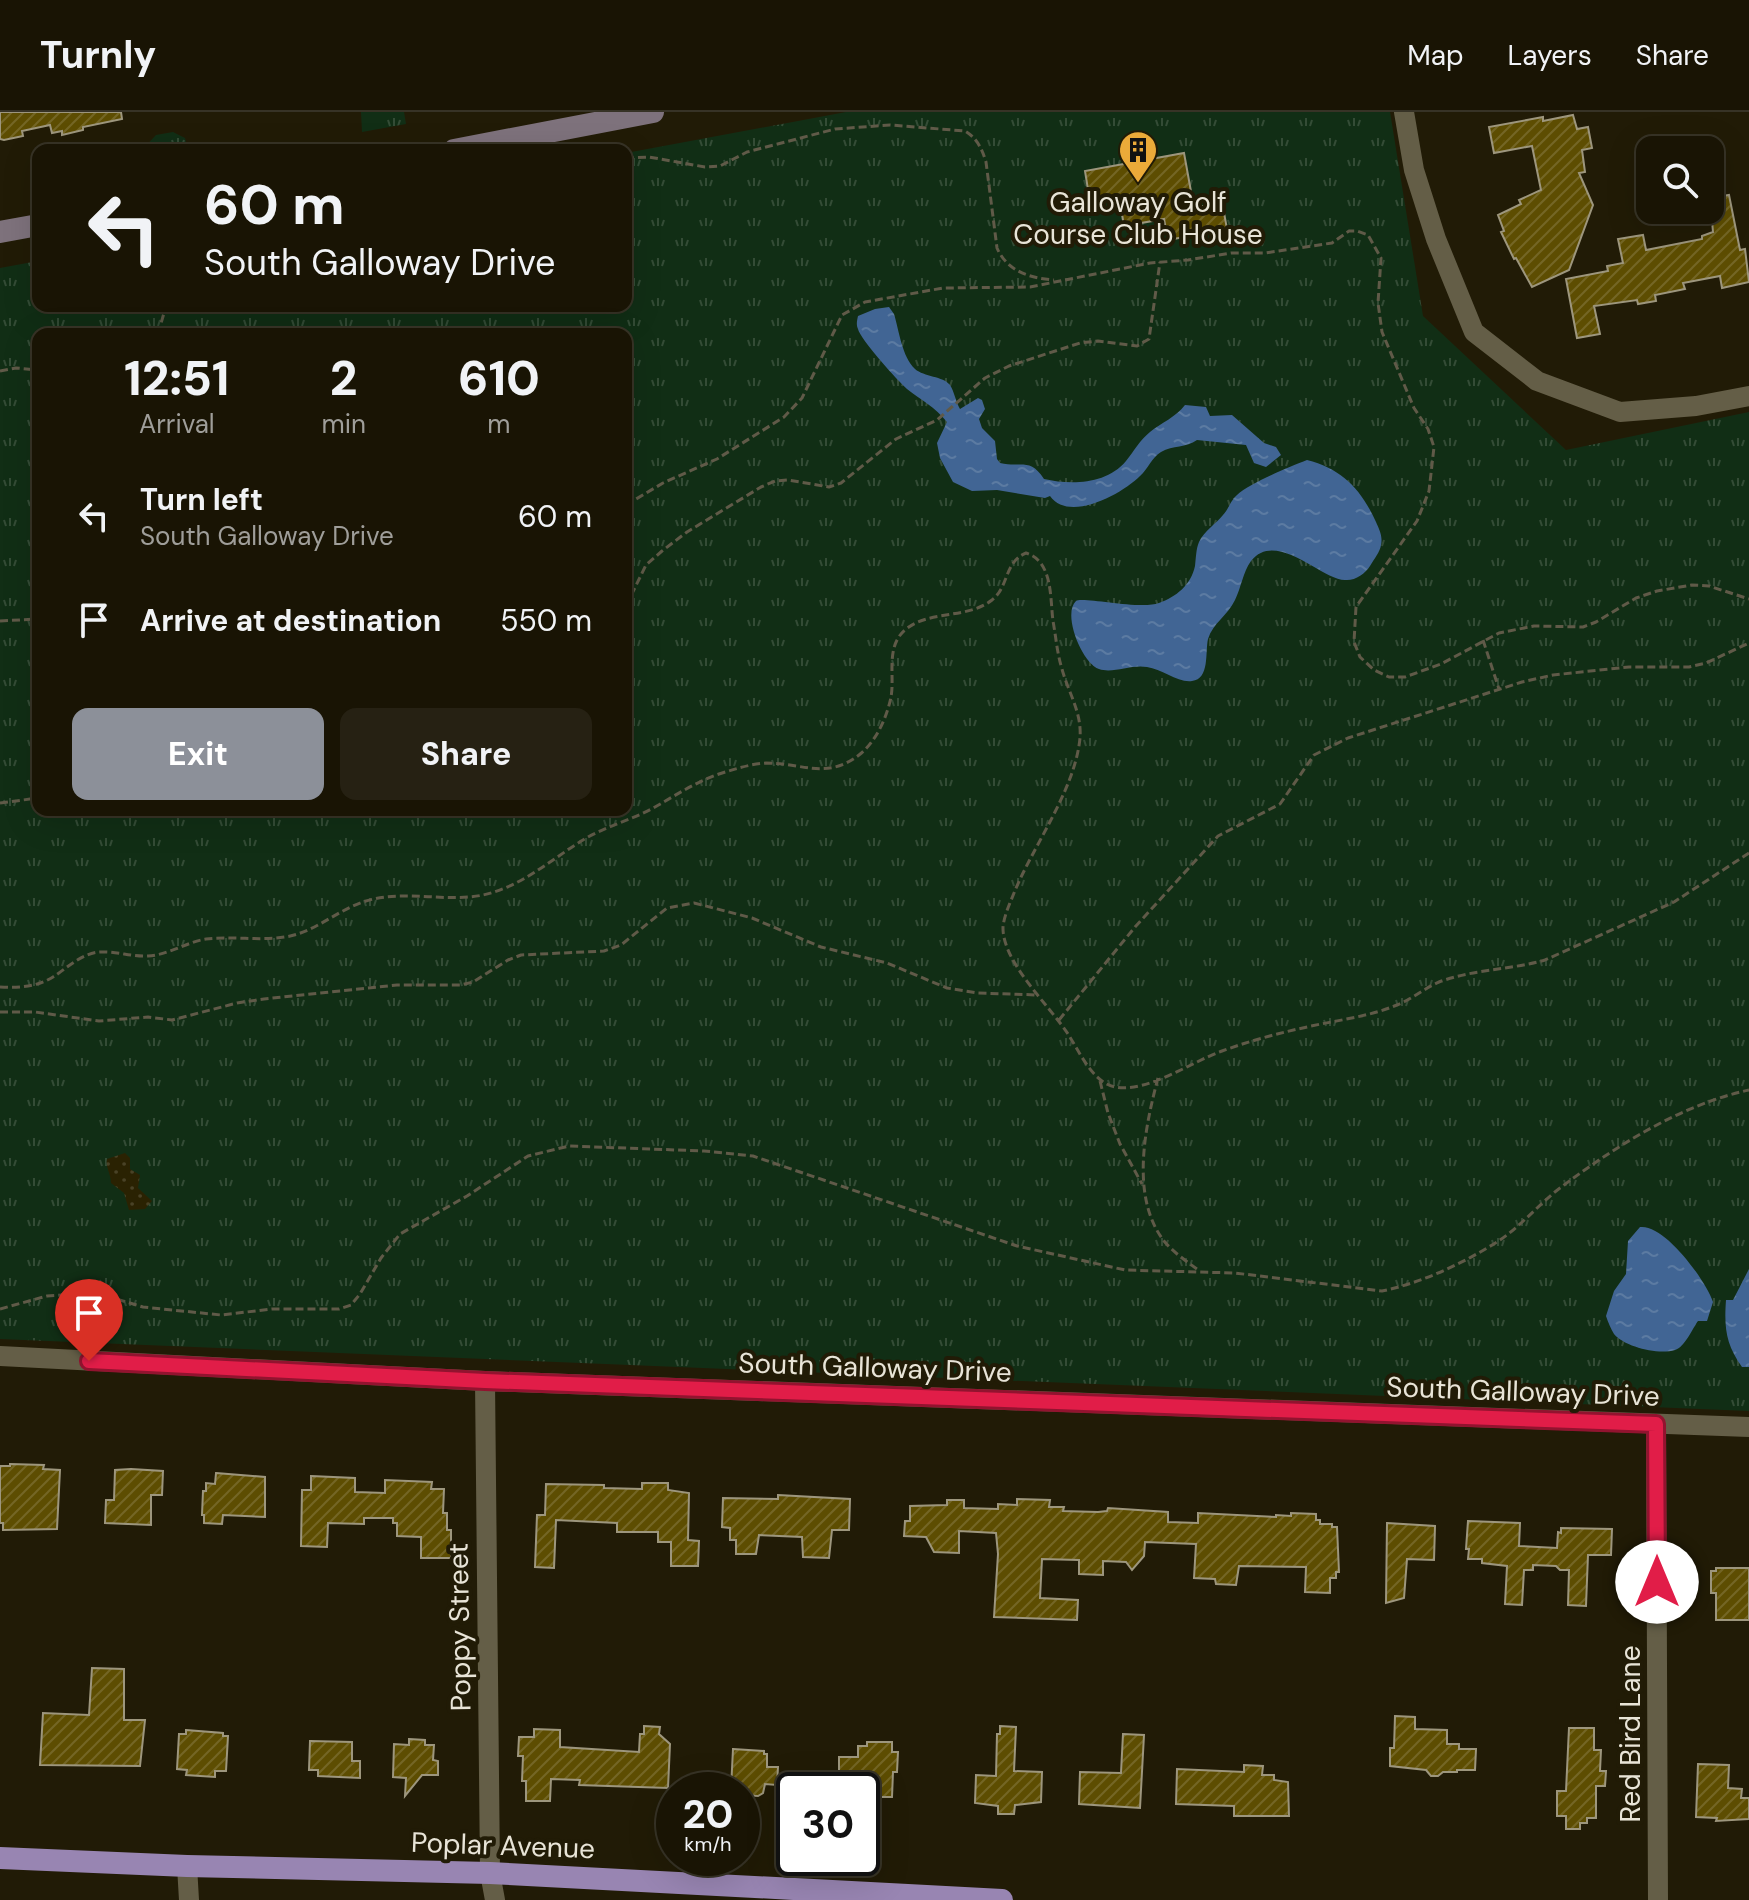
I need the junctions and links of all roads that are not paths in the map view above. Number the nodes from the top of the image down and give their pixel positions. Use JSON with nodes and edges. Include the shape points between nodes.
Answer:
{"nodes":[{"id":1,"x":653,"y":112,"type":"edge"},
{"id":2,"x":1404,"y":112,"type":"edge"},
{"id":3,"x":485,"y":144,"type":"edge"},
{"id":4,"x":32,"y":226,"type":"edge"},
{"id":5,"x":0,"y":232,"type":"edge"},
{"id":6,"x":1749,"y":396,"type":"edge"},
{"id":7,"x":0,"y":1356,"type":"edge"},
{"id":8,"x":485,"y":1381,"type":"junction"},
{"id":9,"x":1656,"y":1424,"type":"junction"},
{"id":10,"x":1749,"y":1427,"type":"edge"},
{"id":11,"x":0,"y":1858,"type":"edge"},
{"id":12,"x":187,"y":1866,"type":"junction"},
{"id":13,"x":490,"y":1873,"type":"junction"},
{"id":14,"x":864,"y":1897,"type":"edge"},
{"id":15,"x":189,"y":1900,"type":"edge"},
{"id":16,"x":495,"y":1900,"type":"edge"},
{"id":17,"x":1002,"y":1900,"type":"edge"},
{"id":18,"x":1658,"y":1900,"type":"edge"}],
"edges":[{"from":1,"to":3,"type":"main road"},
{"from":2,"to":6,"type":"street","via":[[1414,170],[1474,332],[1537,381],[1620,412]]},
{"from":4,"to":5,"type":"main road"},
{"from":7,"to":8,"type":"street","name":"South Galloway Drive"},
{"from":8,"to":9,"type":"street","name":"South Galloway Drive"},
{"from":8,"to":13,"type":"street","name":"Poppy Street"},
{"from":9,"to":10,"type":"street","name":"South Galloway Drive"},
{"from":9,"to":18,"type":"street","name":"Red Bird Lane"},
{"from":11,"to":12,"type":"main road","name":"Poplar Avenue"},
{"from":12,"to":13,"type":"main road","name":"Poplar Avenue"},
{"from":12,"to":15,"type":"street"},
{"from":13,"to":14,"type":"main road","name":"Poplar Avenue"},
{"from":13,"to":16,"type":"street","name":"Poppy Street"},
{"from":14,"to":17,"type":"main road","name":"Poplar Avenue"}]}
